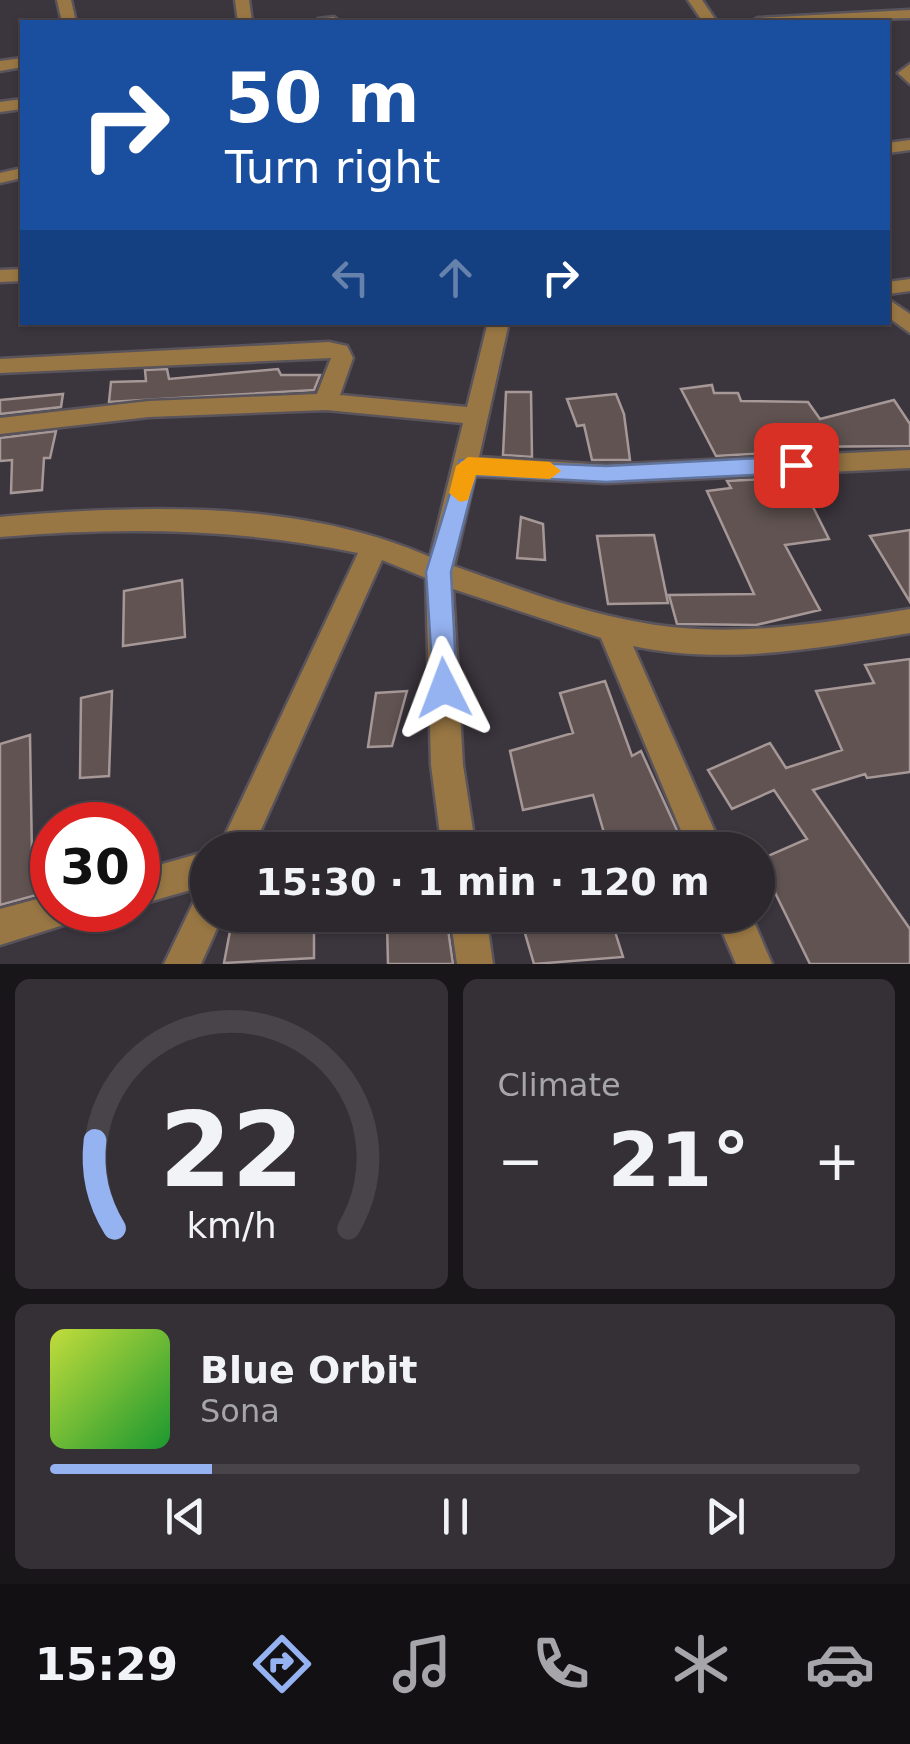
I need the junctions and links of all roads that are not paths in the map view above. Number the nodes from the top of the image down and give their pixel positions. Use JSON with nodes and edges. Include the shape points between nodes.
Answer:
{"nodes":[{"id":1,"x":910,"y":14,"type":"edge"},
{"id":2,"x":796,"y":20,"type":"edge"},
{"id":3,"x":910,"y":69,"type":"edge"},
{"id":4,"x":910,"y":79,"type":"edge"},
{"id":5,"x":890,"y":308,"type":"edge"},
{"id":6,"x":498,"y":325,"type":"edge"},
{"id":7,"x":910,"y":326,"type":"edge"},
{"id":8,"x":0,"y":366,"type":"edge"},
{"id":9,"x":326,"y":402,"type":"junction"},
{"id":10,"x":473,"y":416,"type":"junction"},
{"id":11,"x":0,"y":426,"type":"edge"},
{"id":12,"x":910,"y":459,"type":"edge"},
{"id":13,"x":468,"y":466,"type":"junction"},
{"id":14,"x":0,"y":526,"type":"edge"},
{"id":15,"x":376,"y":546,"type":"junction"},
{"id":16,"x":439,"y":572,"type":"junction"},
{"id":17,"x":910,"y":621,"type":"edge"},
{"id":18,"x":611,"y":629,"type":"junction"},
{"id":19,"x":243,"y":832,"type":"edge"},
{"id":20,"x":456,"y":832,"type":"edge"},
{"id":21,"x":698,"y":832,"type":"edge"},
{"id":22,"x":190,"y":873,"type":"edge"},
{"id":23,"x":160,"y":882,"type":"edge"},
{"id":24,"x":30,"y":918,"type":"edge"},
{"id":25,"x":0,"y":927,"type":"edge"},
{"id":26,"x":197,"y":932,"type":"edge"},
{"id":27,"x":470,"y":932,"type":"edge"},
{"id":28,"x":740,"y":932,"type":"edge"},
{"id":29,"x":182,"y":964,"type":"edge"},
{"id":30,"x":475,"y":964,"type":"edge"},
{"id":31,"x":754,"y":964,"type":"edge"}],
"edges":[{"from":1,"to":2,"type":"street"},
{"from":3,"to":4,"type":"street"},
{"from":5,"to":7,"type":"street"},
{"from":6,"to":10,"type":"street"},
{"from":8,"to":9,"type":"street","via":[[329,349],[342,358]]},
{"from":9,"to":10,"type":"street"},
{"from":9,"to":11,"type":"street","via":[[149,408]]},
{"from":10,"to":13,"type":"street"},
{"from":12,"to":13,"type":"street","via":[[606,474]]},
{"from":13,"to":16,"type":"street"},
{"from":14,"to":15,"type":"street","via":[[189,521],[281,528]]},
{"from":15,"to":16,"type":"street"},
{"from":15,"to":19,"type":"street"},
{"from":16,"to":18,"type":"street"},
{"from":16,"to":20,"type":"street"},
{"from":17,"to":18,"type":"street","via":[[799,639],[716,643]]},
{"from":18,"to":21,"type":"street"},
{"from":22,"to":23,"type":"street"},
{"from":24,"to":25,"type":"street"},
{"from":26,"to":29,"type":"street"},
{"from":27,"to":30,"type":"street"},
{"from":28,"to":31,"type":"street"}]}
